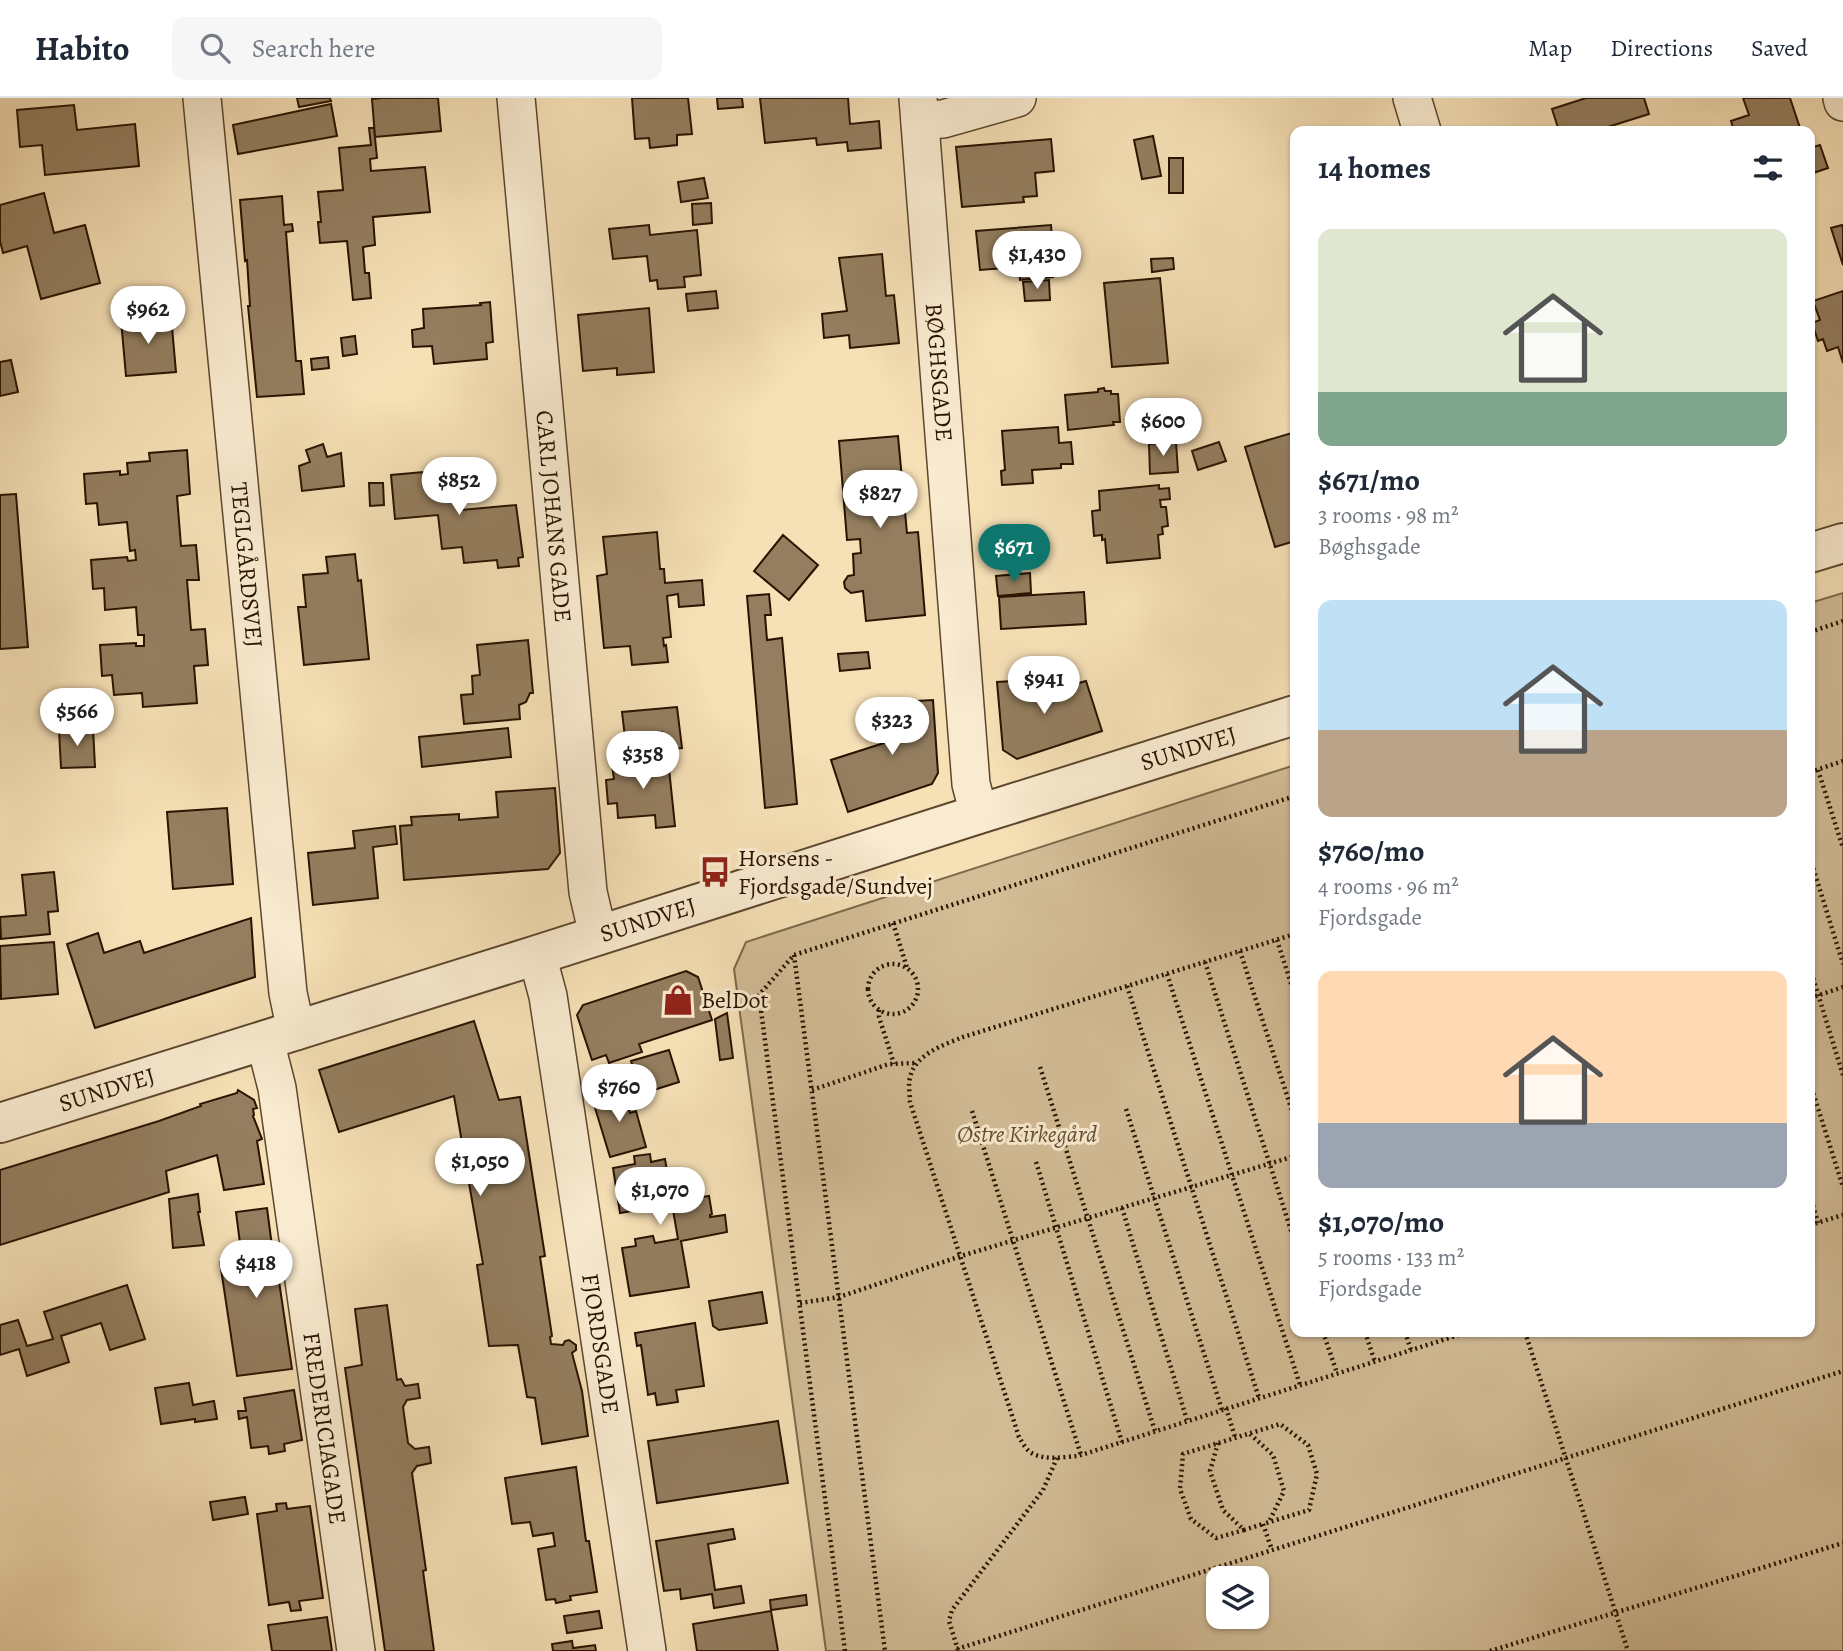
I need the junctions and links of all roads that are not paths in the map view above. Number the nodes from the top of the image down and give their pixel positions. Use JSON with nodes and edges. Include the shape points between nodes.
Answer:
{"nodes":[{"id":1,"x":202,"y":98,"type":"edge"},
{"id":2,"x":516,"y":98,"type":"edge"},
{"id":3,"x":1017,"y":98,"type":"edge"},
{"id":4,"x":1412,"y":98,"type":"edge"},
{"id":5,"x":919,"y":109,"type":"edge"},
{"id":6,"x":1420,"y":126,"type":"edge"},
{"id":7,"x":1843,"y":543,"type":"edge"},
{"id":8,"x":1815,"y":551,"type":"edge"},
{"id":9,"x":1290,"y":717,"type":"edge"},
{"id":10,"x":979,"y":814,"type":"junction"},
{"id":11,"x":598,"y":935,"type":"junction"},
{"id":12,"x":537,"y":955,"type":"junction"},
{"id":13,"x":281,"y":1036,"type":"junction"},
{"id":14,"x":0,"y":1123,"type":"edge"},
{"id":15,"x":356,"y":1651,"type":"edge"},
{"id":16,"x":647,"y":1651,"type":"edge"}],
"edges":[{"from":1,"to":13,"type":"street","name":"TEGLGÅRDSVEJ","via":[[288,993]]},
{"from":2,"to":11,"type":"street","name":"CARL JOHANS GADE","via":[[587,878]]},
{"from":3,"to":5,"type":"street","via":[[943,119]]},
{"from":4,"to":6,"type":"street"},
{"from":5,"to":10,"type":"street","name":"BØGHSGADE","via":[[971,784]]},
{"from":7,"to":8,"type":"street"},
{"from":9,"to":10,"type":"street","name":"SUNDVEJ"},
{"from":10,"to":11,"type":"street","name":"SUNDVEJ"},
{"from":11,"to":12,"type":"street","name":"SUNDVEJ"},
{"from":12,"to":13,"type":"street","name":"SUNDVEJ"},
{"from":12,"to":16,"type":"street","name":"FJORDSGADE","via":[[548,996]]},
{"from":13,"to":14,"type":"street","name":"SUNDVEJ"},
{"from":13,"to":15,"type":"street","name":"FREDERICIAGADE","via":[[277,1088]]}]}
